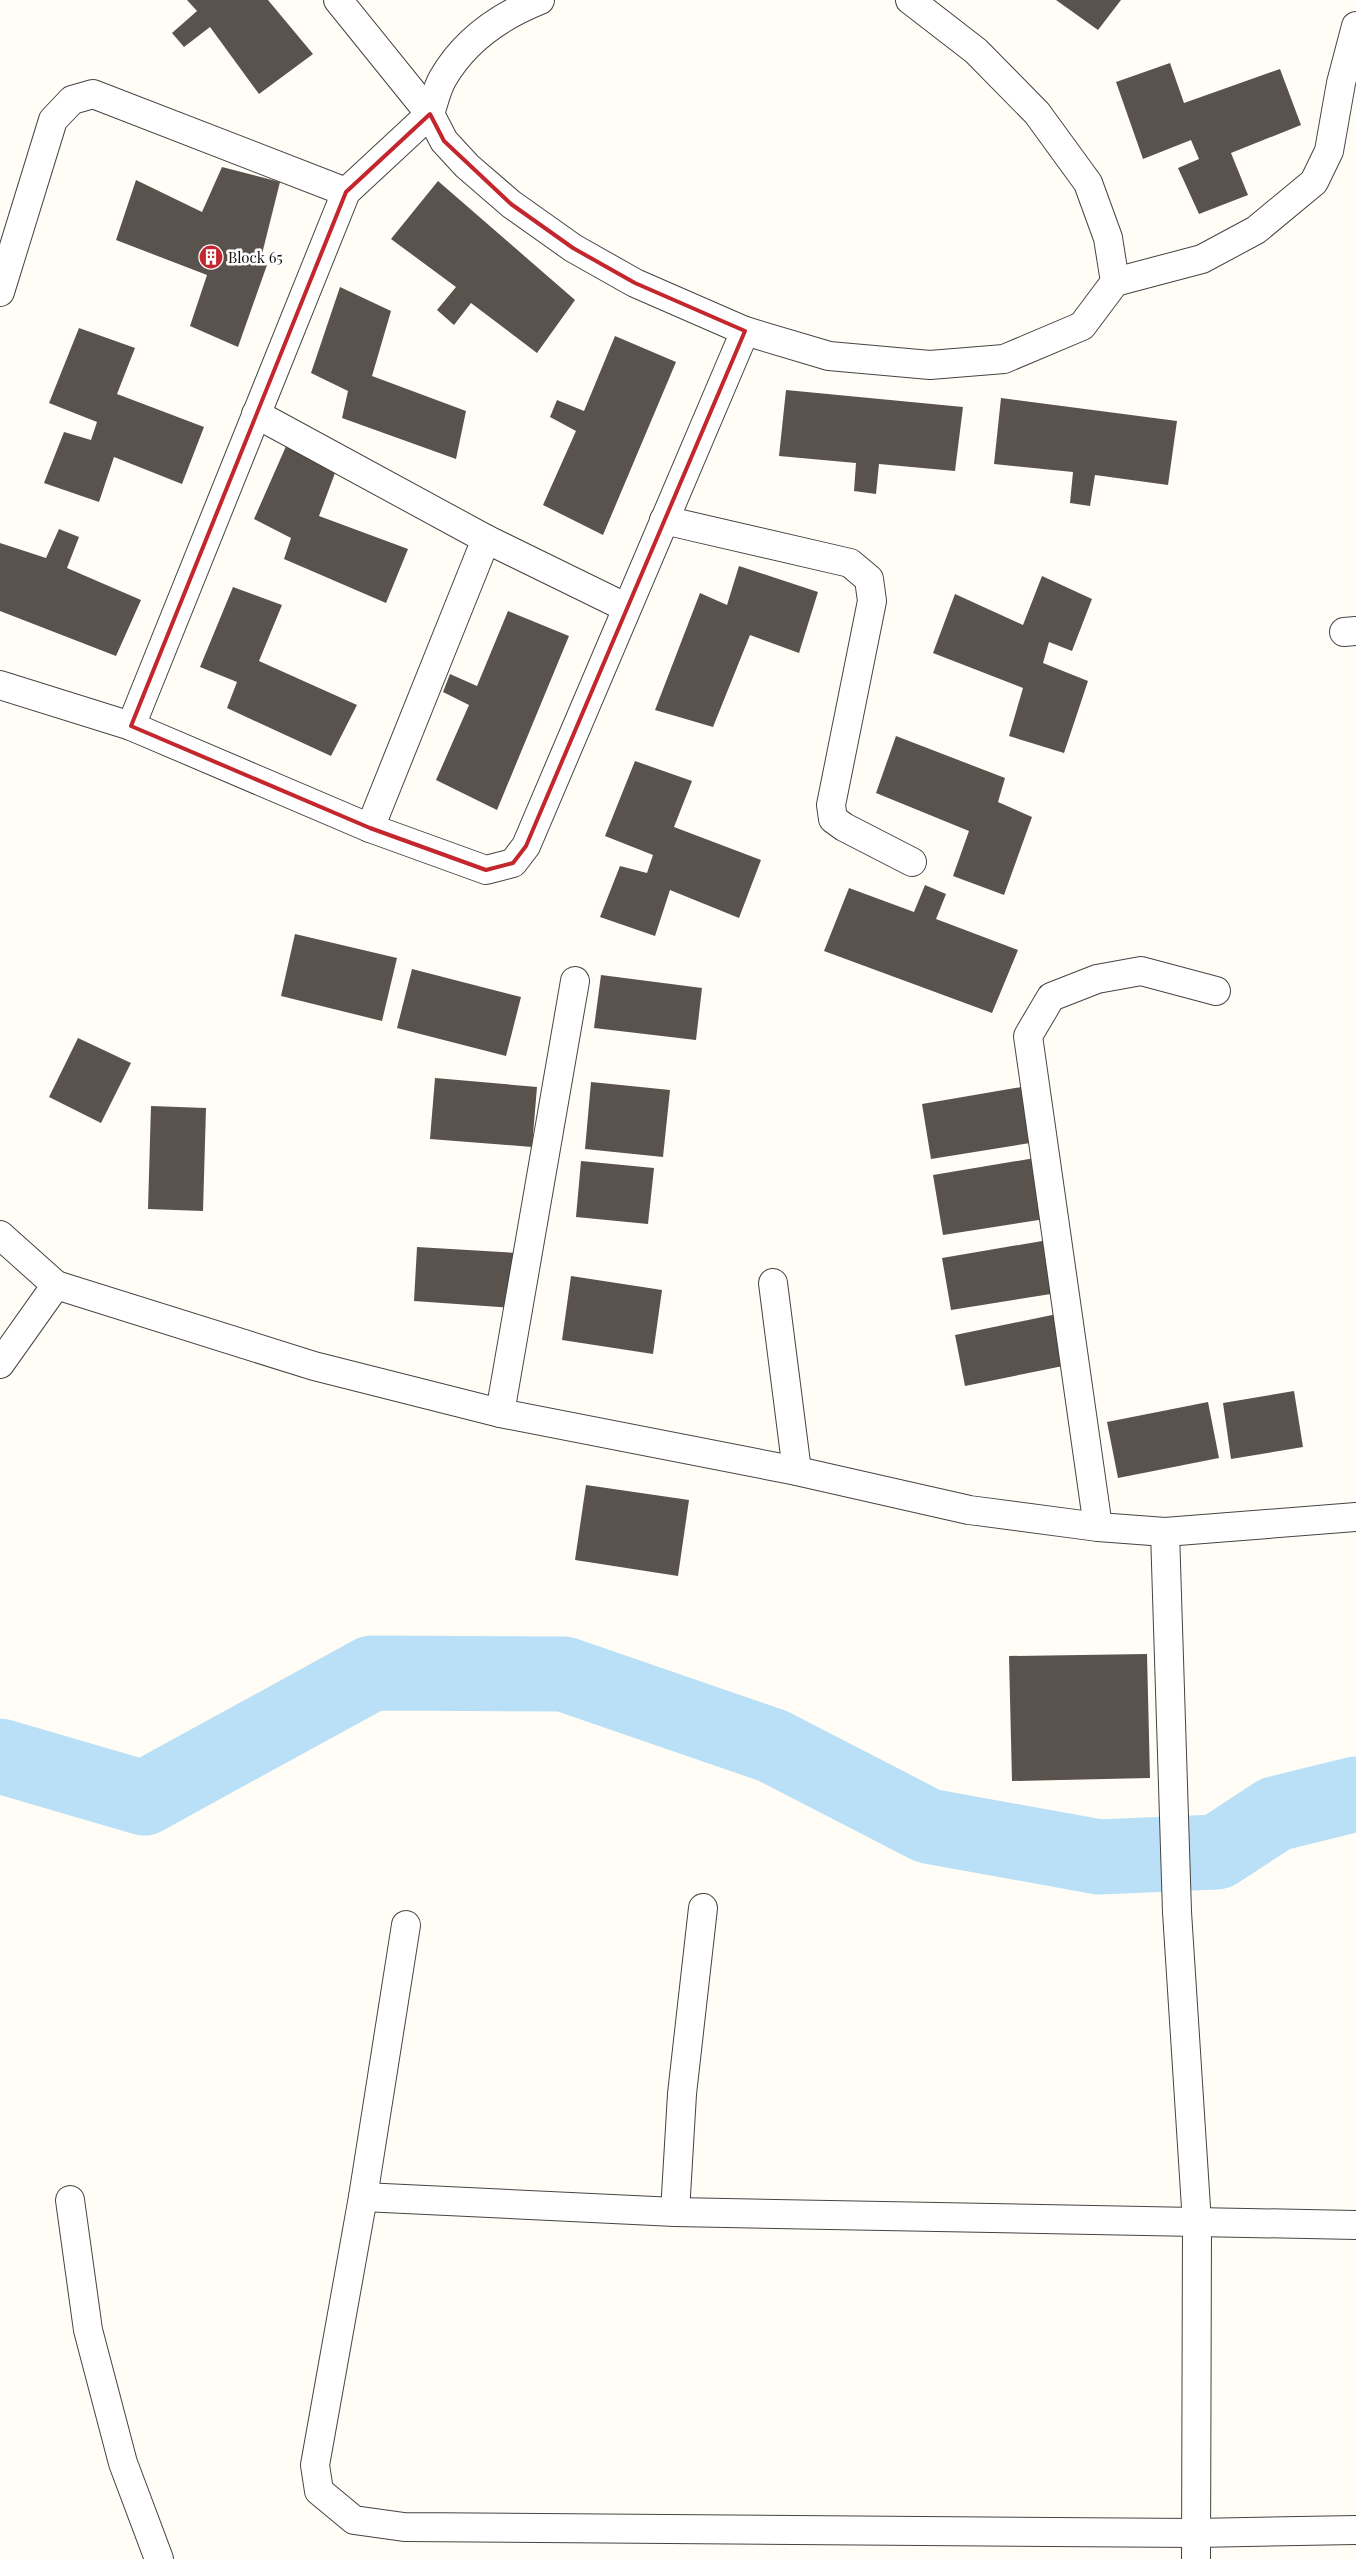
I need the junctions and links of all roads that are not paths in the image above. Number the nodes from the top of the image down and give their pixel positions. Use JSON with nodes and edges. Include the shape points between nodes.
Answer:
{"nodes":[{"id":1,"x":338,"y":0,"type":"edge"},
{"id":2,"x":540,"y":0,"type":"edge"},
{"id":3,"x":910,"y":0,"type":"edge"},
{"id":4,"x":1356,"y":26,"type":"edge"},
{"id":5,"x":430,"y":114,"type":"junction"},
{"id":6,"x":346,"y":192,"type":"junction"},
{"id":7,"x":1115,"y":282,"type":"junction"},
{"id":8,"x":0,"y":292,"type":"edge"},
{"id":9,"x":745,"y":331,"type":"junction"},
{"id":10,"x":256,"y":414,"type":"junction"},
{"id":11,"x":664,"y":520,"type":"junction"},
{"id":12,"x":486,"y":538,"type":"junction"},
{"id":13,"x":626,"y":607,"type":"junction"},
{"id":14,"x":0,"y":684,"type":"edge"},
{"id":15,"x":131,"y":726,"type":"junction"},
{"id":16,"x":370,"y":828,"type":"junction"},
{"id":17,"x":912,"y":862,"type":"dead end"},
{"id":18,"x":575,"y":981,"type":"dead end"},
{"id":19,"x":1216,"y":991,"type":"dead end"},
{"id":20,"x":0,"y":1235,"type":"edge"},
{"id":21,"x":773,"y":1283,"type":"dead end"},
{"id":22,"x":56,"y":1286,"type":"junction"},
{"id":23,"x":0,"y":1364,"type":"edge"},
{"id":24,"x":500,"y":1413,"type":"junction"},
{"id":25,"x":797,"y":1471,"type":"junction"},
{"id":26,"x":1356,"y":1518,"type":"edge"},
{"id":27,"x":1098,"y":1527,"type":"junction"},
{"id":28,"x":1165,"y":1532,"type":"junction"},
{"id":29,"x":703,"y":1908,"type":"dead end"},
{"id":30,"x":406,"y":1925,"type":"dead end"},
{"id":31,"x":363,"y":2197,"type":"junction"},
{"id":32,"x":70,"y":2200,"type":"dead end"},
{"id":33,"x":675,"y":2212,"type":"junction"},
{"id":34,"x":1197,"y":2223,"type":"junction"},
{"id":35,"x":1356,"y":2225,"type":"edge"},
{"id":36,"x":1356,"y":2530,"type":"edge"},
{"id":37,"x":1196,"y":2546,"type":"edge"},
{"id":38,"x":159,"y":2559,"type":"edge"}],
"edges":[{"from":1,"to":5,"type":"street"},
{"from":2,"to":5,"type":"street","via":[[511,11],[467,45],[443,78]]},
{"from":3,"to":7,"type":"street","via":[[976,51],[1043,120],[1088,183],[1108,238]]},
{"from":4,"to":7,"type":"street","via":[[1341,83],[1329,151],[1314,182],[1256,230],[1202,259]]},
{"from":5,"to":6,"type":"street"},
{"from":5,"to":9,"type":"street","via":[[444,141],[467,166],[511,204],[573,248],[635,283]]},
{"from":6,"to":8,"type":"street","via":[[93,94],[72,100],[53,120]]},
{"from":6,"to":10,"type":"street"},
{"from":7,"to":9,"type":"street","via":[[1082,326],[1004,359],[930,365],[829,356]]},
{"from":9,"to":11,"type":"street"},
{"from":10,"to":12,"type":"street"},
{"from":10,"to":15,"type":"street"},
{"from":11,"to":13,"type":"street"},
{"from":11,"to":17,"type":"street","via":[[850,563],[870,578],[872,601],[831,805],[833,819]]},
{"from":12,"to":13,"type":"street"},
{"from":12,"to":16,"type":"street"},
{"from":13,"to":16,"type":"street","via":[[526,846],[513,863],[486,870]]},
{"from":14,"to":15,"type":"street"},
{"from":15,"to":16,"type":"street"},
{"from":18,"to":24,"type":"street"},
{"from":19,"to":27,"type":"street","via":[[1141,972],[1097,979],[1051,997],[1028,1036]]},
{"from":20,"to":22,"type":"street"},
{"from":21,"to":25,"type":"street"},
{"from":22,"to":23,"type":"street"},
{"from":22,"to":24,"type":"street","via":[[314,1366]]},
{"from":24,"to":25,"type":"street"},
{"from":25,"to":27,"type":"street","via":[[969,1510]]},
{"from":26,"to":28,"type":"street"},
{"from":27,"to":28,"type":"street"},
{"from":28,"to":34,"type":"street","via":[[1177,1912]]},
{"from":29,"to":33,"type":"street","via":[[682,2094]]},
{"from":30,"to":31,"type":"street"},
{"from":31,"to":33,"type":"street"},
{"from":31,"to":37,"type":"street","via":[[315,2465],[319,2491],[354,2520],[404,2527]]},
{"from":32,"to":38,"type":"street","via":[[88,2330],[123,2463]]},
{"from":33,"to":34,"type":"street"},
{"from":34,"to":35,"type":"street"},
{"from":34,"to":37,"type":"street"},
{"from":36,"to":37,"type":"street"}]}
